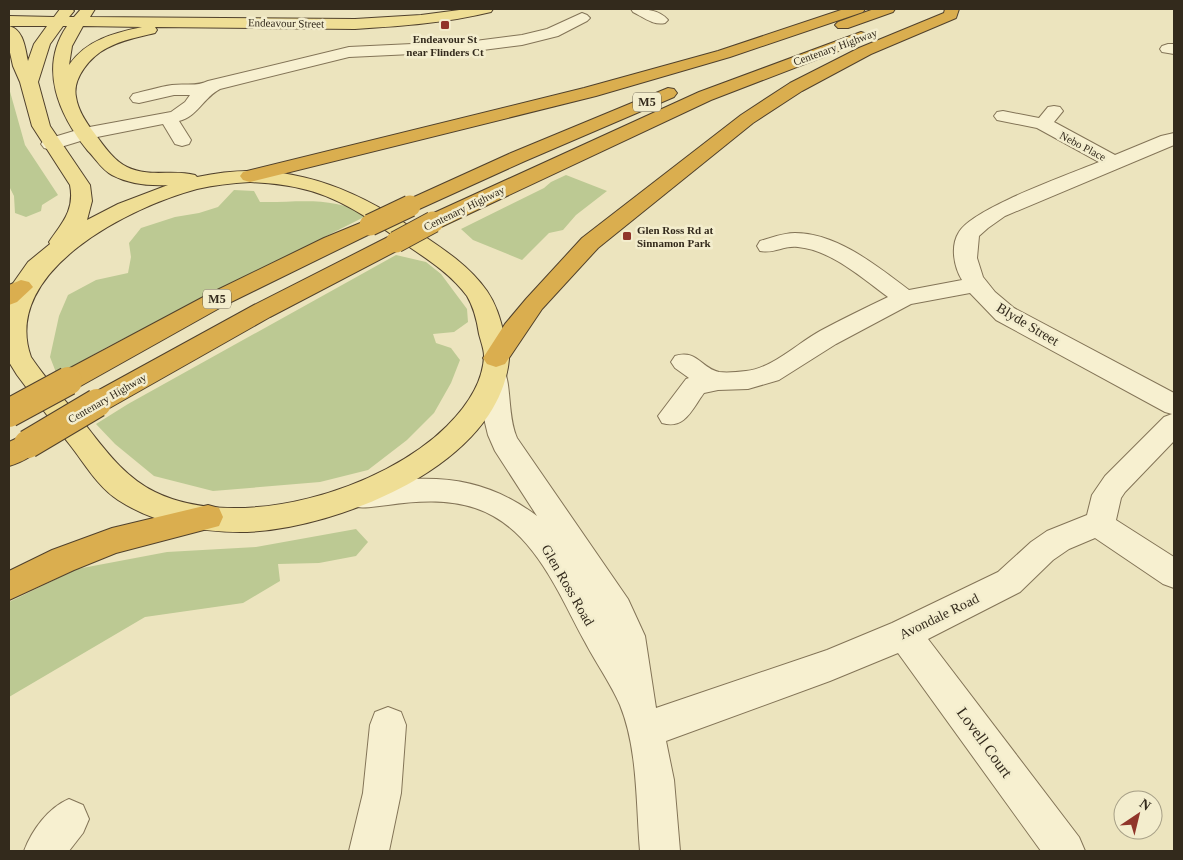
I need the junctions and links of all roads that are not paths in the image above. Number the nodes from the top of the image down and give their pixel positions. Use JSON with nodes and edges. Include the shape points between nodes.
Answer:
{"nodes":[{"id":1,"x":449,"y":9,"type":"edge"},
{"id":2,"x":486,"y":9,"type":"edge"},
{"id":3,"x":638,"y":9,"type":"edge"},
{"id":4,"x":858,"y":9,"type":"edge"},
{"id":5,"x":888,"y":9,"type":"edge"},
{"id":6,"x":942,"y":9,"type":"edge"},
{"id":7,"x":952,"y":9,"type":"edge"},
{"id":8,"x":9,"y":10,"type":"edge"},
{"id":9,"x":75,"y":17,"type":"edge"},
{"id":10,"x":582,"y":18,"type":"dead end"},
{"id":11,"x":660,"y":20,"type":"dead end"},
{"id":12,"x":9,"y":21,"type":"edge"},
{"id":13,"x":191,"y":22,"type":"junction"},
{"id":14,"x":9,"y":30,"type":"edge"},
{"id":15,"x":30,"y":82,"type":"junction"},
{"id":16,"x":204,"y":90,"type":"junction"},
{"id":17,"x":65,"y":97,"type":"junction"},
{"id":18,"x":140,"y":98,"type":"dead end"},
{"id":19,"x":1003,"y":116,"type":"dead end"},
{"id":20,"x":168,"y":118,"type":"junction"},
{"id":21,"x":1050,"y":121,"type":"junction"},
{"id":22,"x":1019,"y":133,"type":"dead end"},
{"id":23,"x":84,"y":134,"type":"junction"},
{"id":24,"x":1174,"y":139,"type":"edge"},
{"id":25,"x":182,"y":140,"type":"dead end"},
{"id":26,"x":51,"y":144,"type":"junction"},
{"id":27,"x":1116,"y":163,"type":"junction"},
{"id":28,"x":250,"y":176,"type":"junction"},
{"id":29,"x":216,"y":179,"type":"junction"},
{"id":30,"x":768,"y":246,"type":"dead end"},
{"id":31,"x":52,"y":251,"type":"junction"},
{"id":32,"x":976,"y":285,"type":"junction"},
{"id":33,"x":15,"y":292,"type":"edge"},
{"id":34,"x":905,"y":298,"type":"junction"},
{"id":35,"x":684,"y":362,"type":"dead end"},
{"id":36,"x":495,"y":366,"type":"junction"},
{"id":37,"x":718,"y":381,"type":"junction"},
{"id":38,"x":1174,"y":405,"type":"edge"},
{"id":39,"x":9,"y":413,"type":"edge"},
{"id":40,"x":672,"y":416,"type":"dead end"},
{"id":41,"x":1174,"y":424,"type":"edge"},
{"id":42,"x":18,"y":450,"type":"edge"},
{"id":43,"x":358,"y":497,"type":"junction"},
{"id":44,"x":208,"y":517,"type":"junction"},
{"id":45,"x":1098,"y":524,"type":"junction"},
{"id":46,"x":1174,"y":574,"type":"edge"},
{"id":47,"x":9,"y":586,"type":"edge"},
{"id":48,"x":904,"y":634,"type":"junction"},
{"id":49,"x":641,"y":714,"type":"junction"},
{"id":50,"x":388,"y":726,"type":"dead end"},
{"id":51,"x":69,"y":819,"type":"dead end"},
{"id":52,"x":44,"y":851,"type":"edge"},
{"id":53,"x":369,"y":851,"type":"edge"},
{"id":54,"x":660,"y":851,"type":"edge"},
{"id":55,"x":1065,"y":851,"type":"edge"}],
"edges":[{"from":1,"to":9,"type":"main road","name":"Endeavour Street","via":[[410,13]]},
{"from":2,"to":13,"type":"main road","name":"Endeavour Street","via":[[410,22]]},
{"from":3,"to":11,"type":"street"},
{"from":4,"to":28,"type":"highway","via":[[733,51],[590,92]]},
{"from":5,"to":39,"type":"highway","name":"Centenary Highway","number":"M5","bridge":true,"via":[[627,110],[410,206],[216,299]]},
{"from":6,"to":42,"type":"highway","name":"Centenary Highway","number":"M5","bridge":true,"via":[[705,96],[434,222],[262,311]]},
{"from":7,"to":36,"type":"highway","via":[[950,15],[866,51],[796,87],[748,119],[590,243],[534,304],[514,330]]},
{"from":8,"to":9,"type":"main road"},
{"from":9,"to":12,"type":"main road"},
{"from":9,"to":13,"type":"main road","name":"Endeavour Street"},
{"from":9,"to":15,"type":"main road","via":[[42,44]]},
{"from":9,"to":17,"type":"main road","via":[[62,52]]},
{"from":10,"to":16,"type":"street","via":[[552,33],[512,41],[349,52],[214,84]]},
{"from":13,"to":17,"type":"main road","via":[[131,34],[104,44],[80,61]]},
{"from":14,"to":15,"type":"main road"},
{"from":15,"to":26,"type":"main road","via":[[41,126]]},
{"from":16,"to":18,"type":"street","via":[[174,90]]},
{"from":16,"to":20,"type":"street","via":[[191,106]]},
{"from":17,"to":23,"type":"main road"},
{"from":19,"to":21,"type":"street","name":"Nebo Place"},
{"from":20,"to":23,"type":"street"},
{"from":20,"to":25,"type":"street"},
{"from":21,"to":22,"type":"street","name":"Nebo Place"},
{"from":21,"to":27,"type":"street","name":"Nebo Place"},
{"from":23,"to":26,"type":"street"},
{"from":23,"to":29,"type":"main road","via":[[108,163],[122,173],[145,178]]},
{"from":24,"to":27,"type":"street","name":"Blyde Street"},
{"from":26,"to":31,"type":"main road","via":[[83,194],[78,217]]},
{"from":27,"to":32,"type":"street","name":"Blyde Street","via":[[980,222],[968,234],[966,248],[966,262]]},
{"from":28,"to":29,"type":"main road"},
{"from":28,"to":36,"type":"main road","via":[[301,182],[344,195],[370,209],[445,262],[464,278],[486,312]]},
{"from":29,"to":31,"type":"main road","via":[[125,209]]},
{"from":30,"to":34,"type":"street","via":[[796,234],[846,257]]},
{"from":31,"to":33,"type":"main road"},
{"from":32,"to":34,"type":"street"},
{"from":32,"to":38,"type":"street","name":"Blyde Street","via":[[1005,314]]},
{"from":33,"to":44,"type":"main road","via":[[10,336],[16,353],[105,471],[126,490],[162,508]]},
{"from":34,"to":37,"type":"street","via":[[827,338],[770,374],[748,380]]},
{"from":35,"to":37,"type":"street","via":[[702,375]]},
{"from":36,"to":43,"type":"main road","via":[[484,398],[451,440],[396,478]]},
{"from":36,"to":49,"type":"street","name":"Glen Ross Road","via":[[498,430],[616,609],[631,651]]},
{"from":37,"to":40,"type":"street","via":[[696,386]]},
{"from":41,"to":45,"type":"street","via":[[1114,484]]},
{"from":43,"to":44,"type":"main road","via":[[286,516]]},
{"from":43,"to":49,"type":"street","name":"Glen Ross Road","via":[[404,490],[446,490],[481,497],[517,516],[549,548]]},
{"from":44,"to":47,"type":"highway","via":[[112,541]]},
{"from":45,"to":46,"type":"street"},
{"from":45,"to":48,"type":"street","name":"Avondale Road","via":[[1058,540],[1009,582]]},
{"from":48,"to":49,"type":"street","name":"Avondale Road","via":[[830,665]]},
{"from":48,"to":55,"type":"street","name":"Lovell Court"},
{"from":49,"to":54,"type":"street","name":"Glen Ross Road","via":[[655,780]]},
{"from":50,"to":53,"type":"street","via":[[382,793]]},
{"from":51,"to":52,"type":"street"}]}
